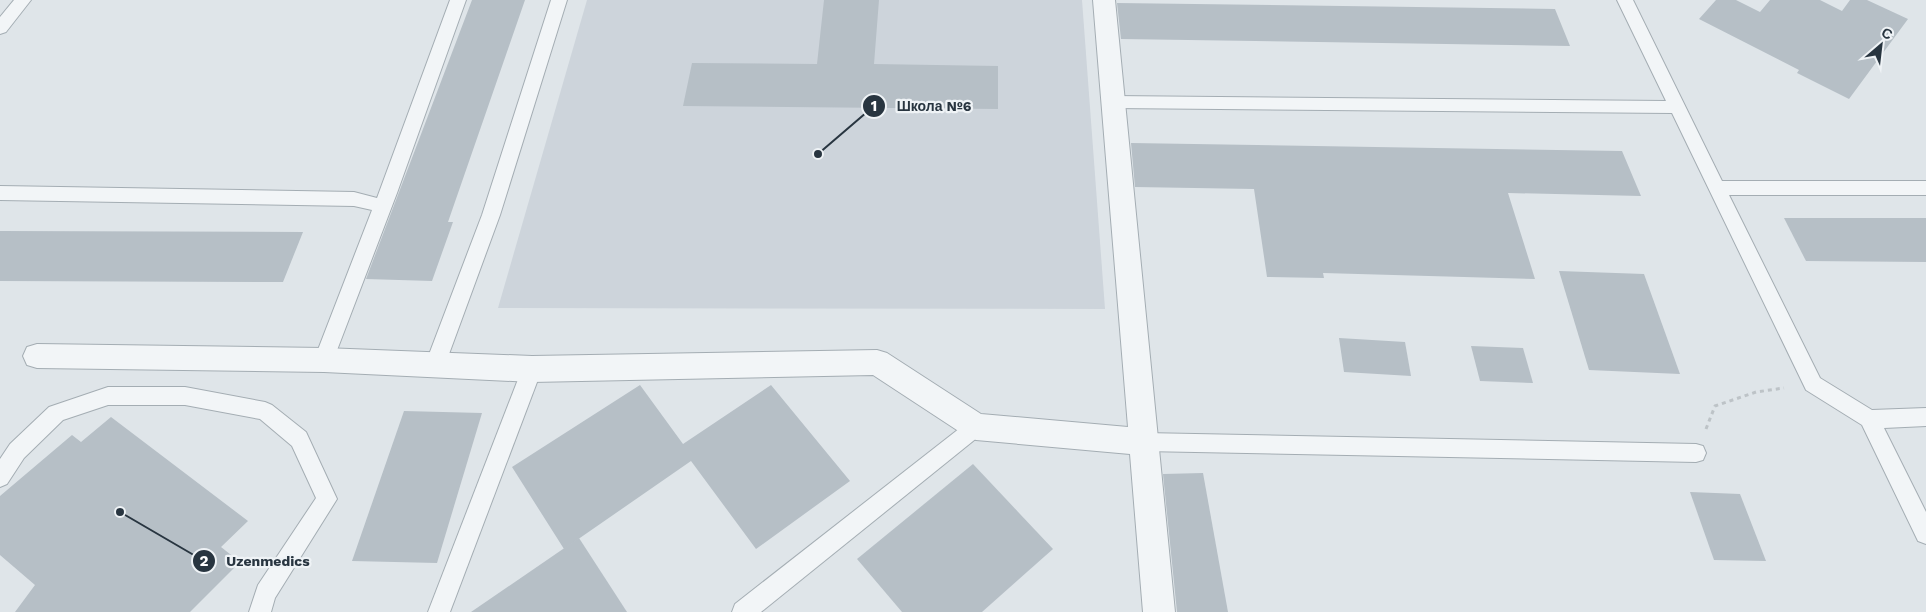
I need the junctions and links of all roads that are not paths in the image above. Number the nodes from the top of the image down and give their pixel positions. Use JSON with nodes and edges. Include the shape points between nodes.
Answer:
{"nodes":[{"id":1,"x":23,"y":0,"type":"edge"},
{"id":2,"x":458,"y":0,"type":"edge"},
{"id":3,"x":559,"y":0,"type":"edge"},
{"id":4,"x":1104,"y":0,"type":"edge"},
{"id":5,"x":1624,"y":0,"type":"edge"},
{"id":6,"x":0,"y":28,"type":"edge"},
{"id":7,"x":1113,"y":102,"type":"junction"},
{"id":8,"x":1678,"y":107,"type":"junction"},
{"id":9,"x":1718,"y":188,"type":"junction"},
{"id":10,"x":1926,"y":188,"type":"edge"},
{"id":11,"x":0,"y":193,"type":"edge"},
{"id":12,"x":383,"y":206,"type":"junction"},
{"id":13,"x":37,"y":356,"type":"dead end"},
{"id":14,"x":324,"y":360,"type":"junction"},
{"id":15,"x":435,"y":365,"type":"junction"},
{"id":16,"x":532,"y":369,"type":"junction"},
{"id":17,"x":1926,"y":417,"type":"edge"},
{"id":18,"x":1869,"y":419,"type":"junction"},
{"id":19,"x":976,"y":427,"type":"junction"},
{"id":20,"x":1144,"y":442,"type":"junction"},
{"id":21,"x":1696,"y":452,"type":"road end"},
{"id":22,"x":0,"y":477,"type":"edge"},
{"id":23,"x":1926,"y":534,"type":"edge"},
{"id":24,"x":260,"y":612,"type":"edge"},
{"id":25,"x":439,"y":612,"type":"edge"},
{"id":26,"x":743,"y":612,"type":"edge"},
{"id":27,"x":1159,"y":612,"type":"edge"}],
"edges":[{"from":1,"to":6,"type":"lane"},
{"from":2,"to":12,"type":"lane"},
{"from":3,"to":15,"type":"lane","via":[[491,215]]},
{"from":4,"to":7,"type":"street"},
{"from":5,"to":8,"type":"lane"},
{"from":7,"to":8,"type":"lane"},
{"from":7,"to":20,"type":"street"},
{"from":8,"to":9,"type":"lane"},
{"from":9,"to":10,"type":"lane"},
{"from":9,"to":18,"type":"lane","via":[[1813,384]]},
{"from":11,"to":12,"type":"lane","via":[[354,198]]},
{"from":12,"to":14,"type":"lane"},
{"from":13,"to":14,"type":"street"},
{"from":14,"to":15,"type":"street"},
{"from":15,"to":16,"type":"street"},
{"from":16,"to":19,"type":"street","via":[[877,362]]},
{"from":16,"to":25,"type":"lane"},
{"from":17,"to":18,"type":"lane"},
{"from":18,"to":23,"type":"lane"},
{"from":19,"to":20,"type":"street"},
{"from":19,"to":26,"type":"lane"},
{"from":20,"to":21,"type":"lane"},
{"from":20,"to":27,"type":"street"},
{"from":22,"to":24,"type":"lane","via":[[17,451],[56,413],[108,396],[186,396],[265,411],[299,439],[327,500],[266,593]]}]}
